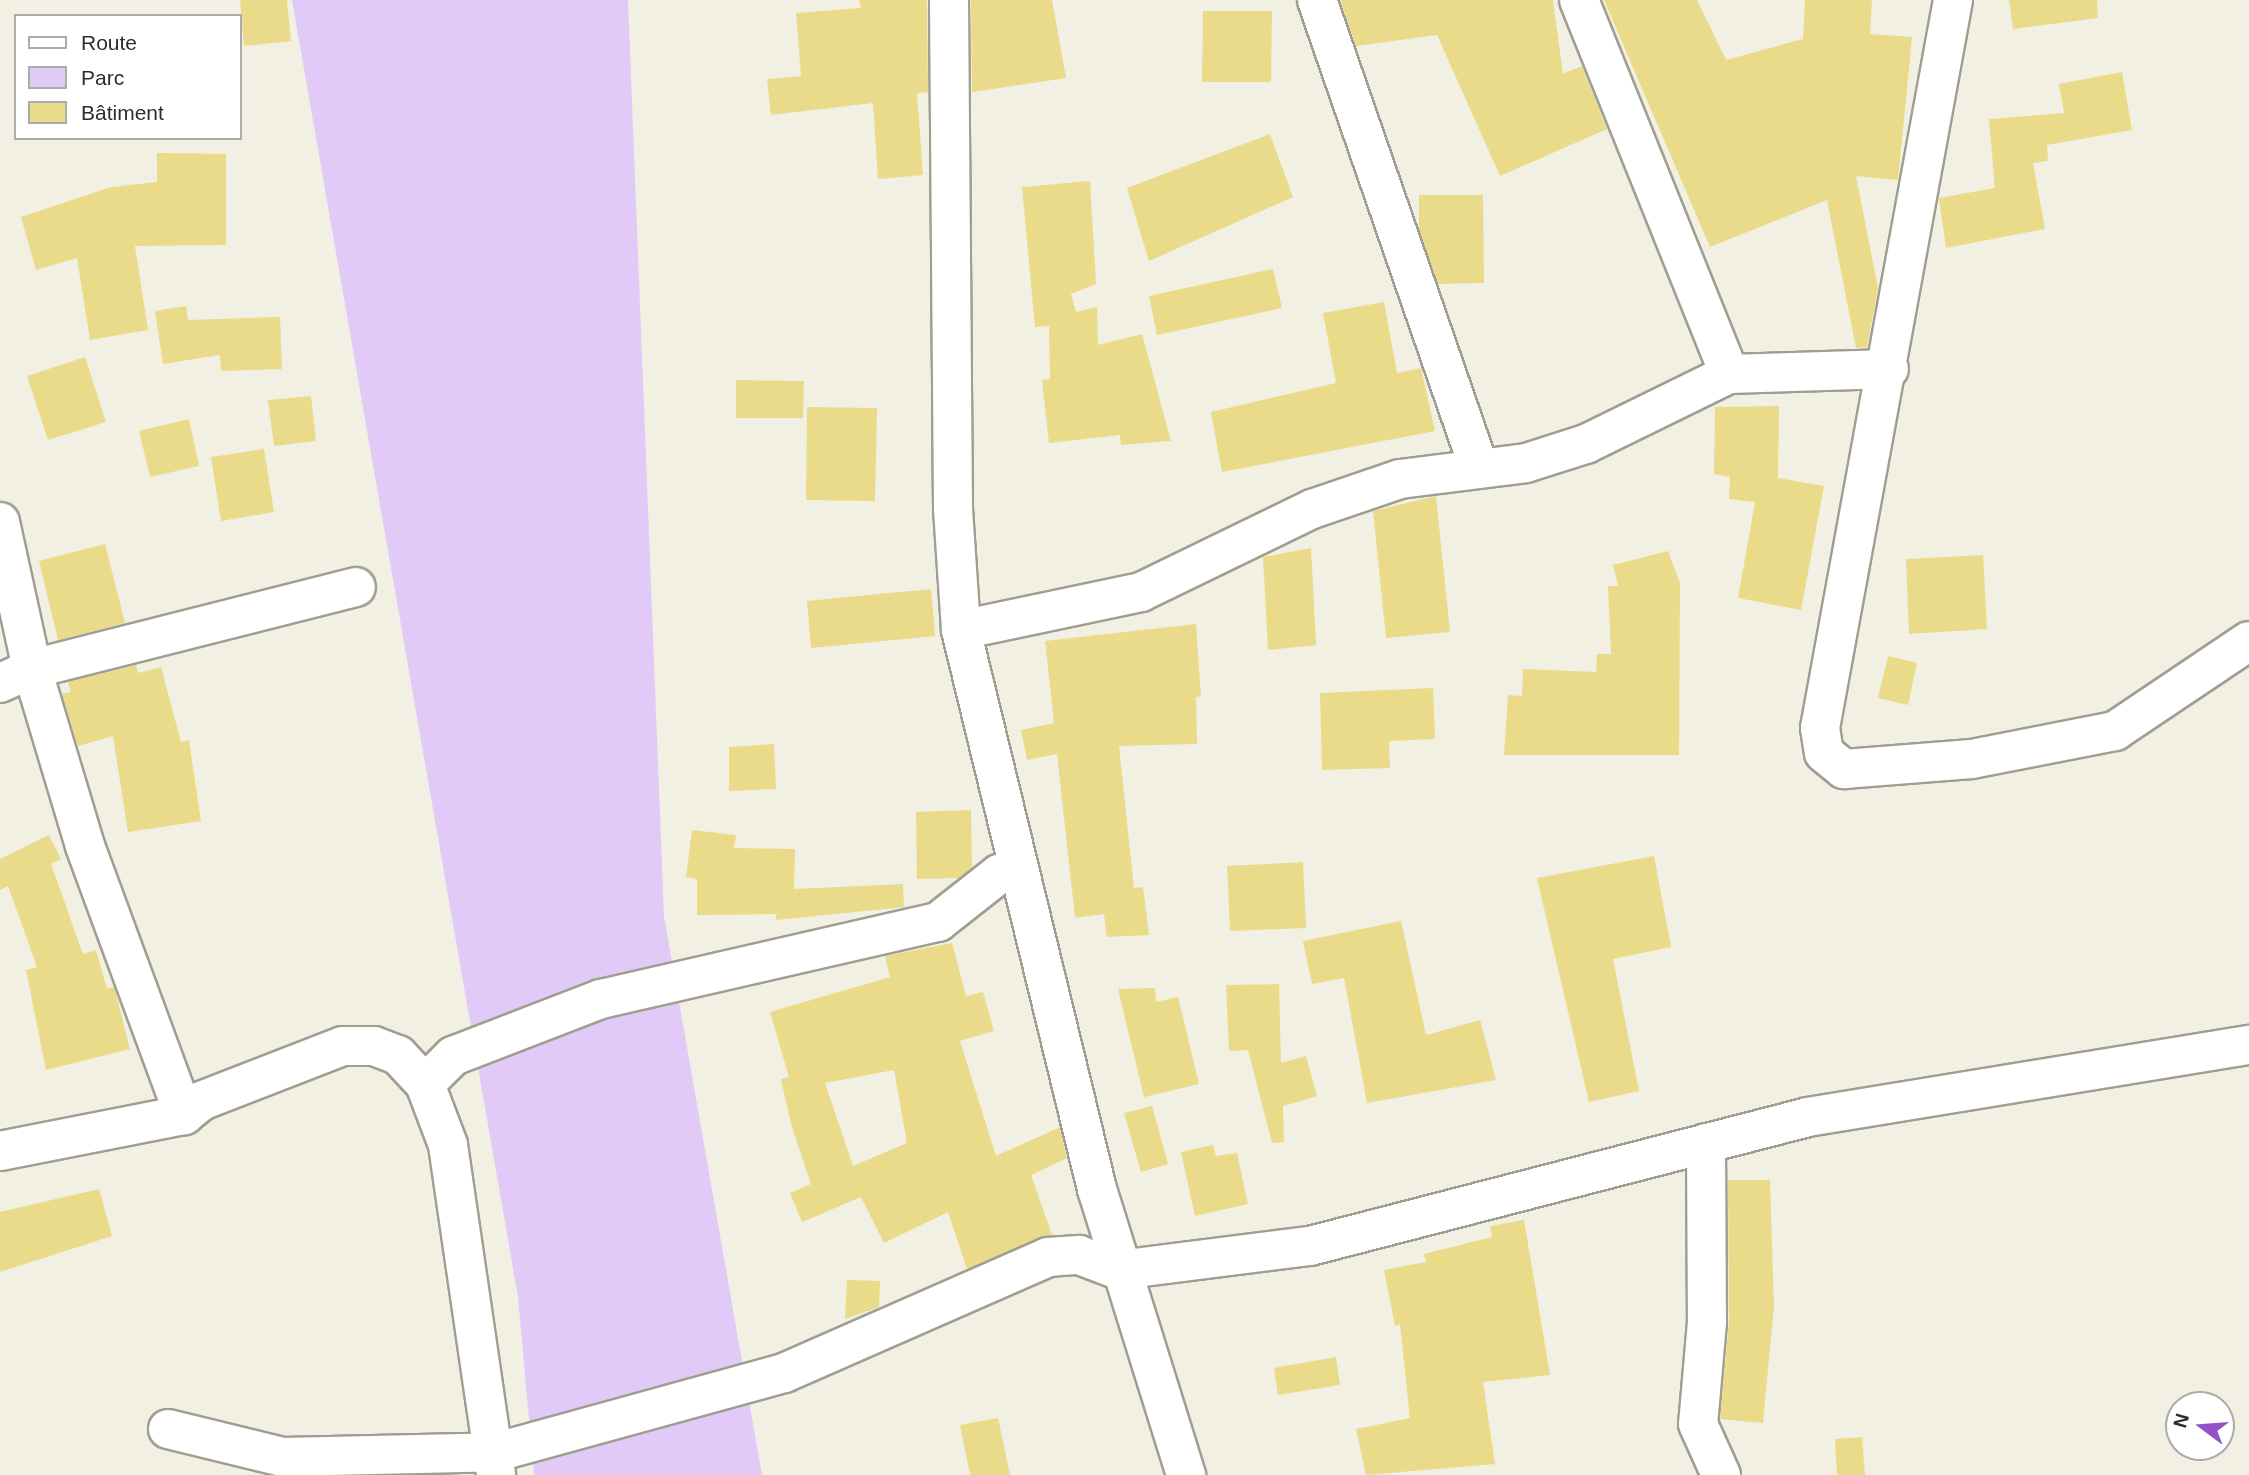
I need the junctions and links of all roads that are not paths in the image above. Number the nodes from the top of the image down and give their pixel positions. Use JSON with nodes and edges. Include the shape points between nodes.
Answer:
{"nodes":[{"id":1,"x":948,"y":0,"type":"edge"},
{"id":2,"x":1317,"y":0,"type":"edge"},
{"id":3,"x":1579,"y":0,"type":"edge"},
{"id":4,"x":1953,"y":0,"type":"edge"},
{"id":5,"x":1889,"y":369,"type":"junction"},
{"id":6,"x":1729,"y":374,"type":"junction"},
{"id":7,"x":1478,"y":466,"type":"junction"},
{"id":8,"x":0,"y":522,"type":"edge"},
{"id":9,"x":356,"y":587,"type":"dead end"},
{"id":10,"x":961,"y":630,"type":"junction"},
{"id":11,"x":2249,"y":640,"type":"edge"},
{"id":12,"x":16,"y":676,"type":"edge"},
{"id":13,"x":1019,"y":873,"type":"junction"},
{"id":14,"x":2249,"y":1045,"type":"edge"},
{"id":15,"x":425,"y":1084,"type":"junction"},
{"id":16,"x":184,"y":1115,"type":"junction"},
{"id":17,"x":1706,"y":1143,"type":"junction"},
{"id":18,"x":0,"y":1151,"type":"edge"},
{"id":19,"x":1119,"y":1270,"type":"junction"},
{"id":20,"x":168,"y":1429,"type":"dead end"},
{"id":21,"x":496,"y":1464,"type":"edge"},
{"id":22,"x":1186,"y":1475,"type":"edge"},
{"id":23,"x":1721,"y":1475,"type":"edge"}],
"edges":[{"from":1,"to":10,"type":"street","via":[[953,509]]},
{"from":2,"to":7,"type":"street"},
{"from":3,"to":6,"type":"street"},
{"from":4,"to":5,"type":"street"},
{"from":5,"to":6,"type":"street"},
{"from":5,"to":11,"type":"street","via":[[1820,728],[1824,754],[1844,769],[1972,759],[2115,731]]},
{"from":6,"to":7,"type":"street","via":[[1586,444],[1526,463]]},
{"from":7,"to":10,"type":"street","via":[[1401,479],[1312,509],[1141,592]]},
{"from":8,"to":12,"type":"street"},
{"from":9,"to":12,"type":"street"},
{"from":10,"to":13,"type":"street"},
{"from":12,"to":16,"type":"street"},
{"from":13,"to":15,"type":"street","via":[[999,874],[938,922],[601,999],[453,1056]]},
{"from":13,"to":19,"type":"street"},
{"from":14,"to":17,"type":"street","via":[[1808,1117]]},
{"from":15,"to":16,"type":"street","via":[[398,1055],[374,1046],[343,1046],[201,1101]]},
{"from":15,"to":21,"type":"street","via":[[448,1145]]},
{"from":16,"to":18,"type":"street"},
{"from":17,"to":19,"type":"street","via":[[1310,1245]]},
{"from":17,"to":23,"type":"street","via":[[1707,1322],[1698,1424]]},
{"from":19,"to":21,"type":"street","via":[[1079,1255],[1048,1257],[784,1373]]},
{"from":19,"to":22,"type":"street"},
{"from":20,"to":21,"type":"street","via":[[283,1457]]}]}
